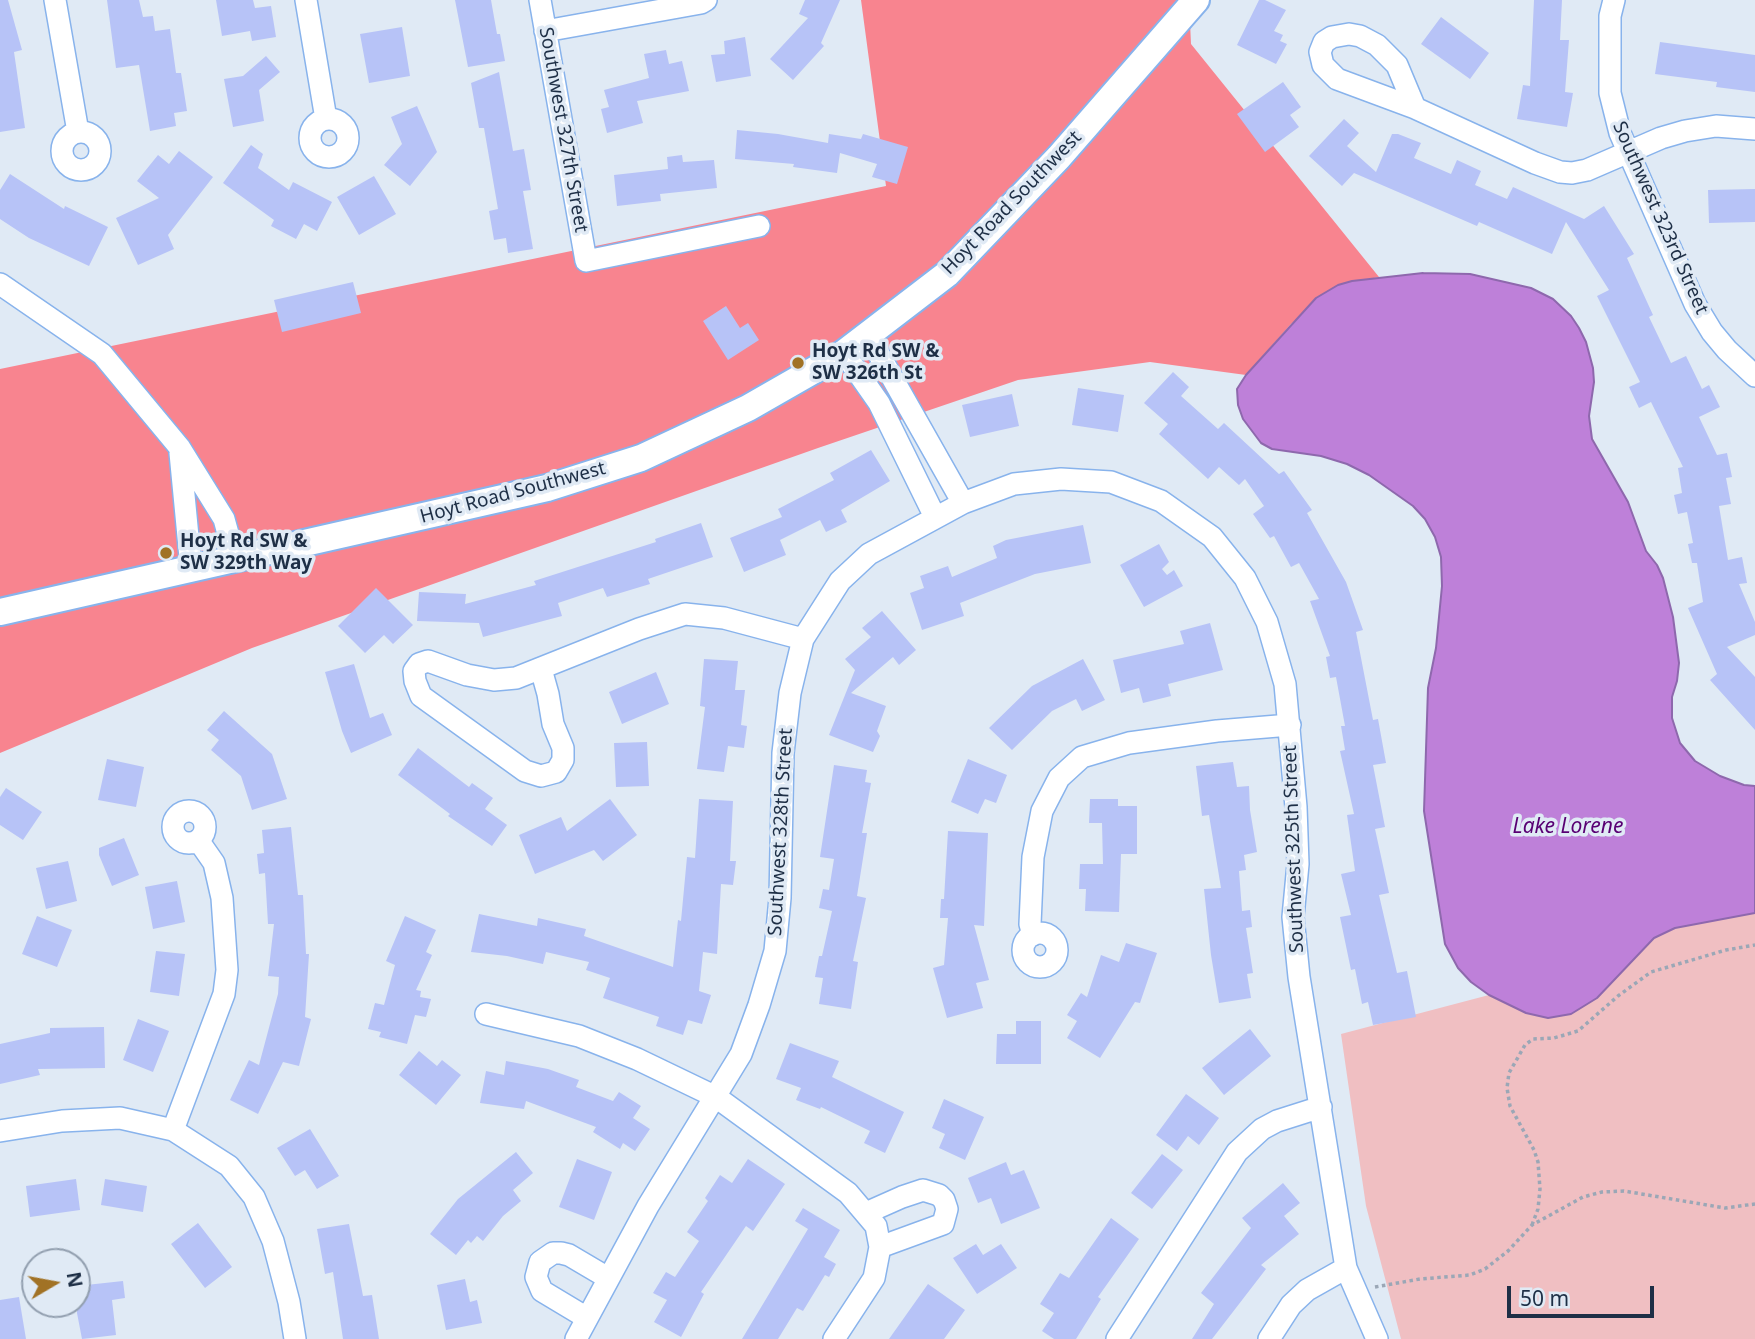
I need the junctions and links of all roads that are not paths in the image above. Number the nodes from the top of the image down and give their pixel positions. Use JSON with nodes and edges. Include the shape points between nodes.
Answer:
{"nodes":[{"id":1,"x":55,"y":0,"type":"edge"},
{"id":2,"x":306,"y":0,"type":"edge"},
{"id":3,"x":540,"y":0,"type":"edge"},
{"id":4,"x":706,"y":0,"type":"edge"},
{"id":5,"x":1196,"y":0,"type":"edge"},
{"id":6,"x":1615,"y":0,"type":"edge"},
{"id":7,"x":545,"y":31,"type":"junction"},
{"id":8,"x":1415,"y":108,"type":"dead end"},
{"id":9,"x":326,"y":119,"type":"dead end"},
{"id":10,"x":1755,"y":129,"type":"edge"},
{"id":11,"x":78,"y":132,"type":"dead end"},
{"id":12,"x":1628,"y":153,"type":"junction"},
{"id":13,"x":759,"y":226,"type":"dead end"},
{"id":14,"x":0,"y":284,"type":"edge"},
{"id":15,"x":868,"y":335,"type":"junction"},
{"id":16,"x":844,"y":353,"type":"junction"},
{"id":17,"x":1755,"y":376,"type":"edge"},
{"id":18,"x":180,"y":448,"type":"junction"},
{"id":19,"x":962,"y":503,"type":"junction"},
{"id":20,"x":935,"y":517,"type":"junction"},
{"id":21,"x":235,"y":559,"type":"junction"},
{"id":22,"x":191,"y":568,"type":"junction"},
{"id":23,"x":0,"y":612,"type":"edge"},
{"id":24,"x":803,"y":639,"type":"junction"},
{"id":25,"x":541,"y":669,"type":"junction"},
{"id":26,"x":1290,"y":725,"type":"junction"},
{"id":27,"x":198,"y":840,"type":"dead end"},
{"id":28,"x":1033,"y":935,"type":"dead end"},
{"id":29,"x":486,"y":1014,"type":"dead end"},
{"id":30,"x":716,"y":1097,"type":"junction"},
{"id":31,"x":1321,"y":1107,"type":"junction"},
{"id":32,"x":173,"y":1129,"type":"junction"},
{"id":33,"x":0,"y":1131,"type":"edge"},
{"id":34,"x":874,"y":1228,"type":"junction"},
{"id":35,"x":1346,"y":1268,"type":"junction"},
{"id":36,"x":608,"y":1278,"type":"junction"},
{"id":37,"x":587,"y":1318,"type":"junction"},
{"id":38,"x":295,"y":1339,"type":"edge"},
{"id":39,"x":576,"y":1339,"type":"edge"},
{"id":40,"x":834,"y":1339,"type":"edge"},
{"id":41,"x":1117,"y":1339,"type":"edge"},
{"id":42,"x":1269,"y":1339,"type":"edge"},
{"id":43,"x":1377,"y":1339,"type":"edge"}],
"edges":[{"from":1,"to":11,"type":"street"},
{"from":2,"to":9,"type":"street"},
{"from":3,"to":7,"type":"street","name":"Southwest 327th Street"},
{"from":4,"to":7,"type":"street"},
{"from":5,"to":15,"type":"main road","name":"Hoyt Road Southwest","via":[[1059,157],[947,274]]},
{"from":6,"to":12,"type":"street","name":"Southwest 323rd Street","via":[[1610,16],[1610,93]]},
{"from":7,"to":13,"type":"street","name":"Southwest 327th Street","via":[[586,261]]},
{"from":8,"to":12,"type":"street","via":[[1560,172],[1582,172]]},
{"from":10,"to":12,"type":"street","via":[[1699,128]]},
{"from":12,"to":17,"type":"street","name":"Southwest 323rd Street","via":[[1695,304],[1712,332]]},
{"from":14,"to":18,"type":"street","via":[[102,354]]},
{"from":15,"to":16,"type":"main road","name":"Hoyt Road Southwest"},
{"from":15,"to":19,"type":"street"},
{"from":16,"to":20,"type":"street","via":[[879,404]]},
{"from":16,"to":21,"type":"main road","name":"Hoyt Road Southwest","via":[[748,408],[641,458],[547,488]]},
{"from":18,"to":21,"type":"street","via":[[224,519]]},
{"from":18,"to":22,"type":"street"},
{"from":19,"to":20,"type":"street","name":"Southwest 328th Street"},
{"from":19,"to":26,"type":"street","name":"Southwest 325th Street","via":[[1014,484],[1061,479],[1111,482],[1161,501],[1212,537],[1245,578],[1267,622],[1285,684]]},
{"from":20,"to":24,"type":"street","name":"Southwest 328th Street","via":[[869,554],[840,581]]},
{"from":21,"to":22,"type":"main road","name":"Hoyt Road Southwest"},
{"from":22,"to":23,"type":"main road","name":"Hoyt Road Southwest"},
{"from":24,"to":25,"type":"street","via":[[724,618],[685,614]]},
{"from":24,"to":30,"type":"street","name":"Southwest 328th Street","via":[[783,753],[775,951],[741,1055]]},
{"from":25,"to":25,"type":"street","via":[[494,680],[428,661],[414,671],[421,696],[525,771],[541,776],[556,772],[563,760]]},
{"from":26,"to":28,"type":"street","via":[[1129,743],[1082,757],[1059,778],[1042,811],[1033,857]]},
{"from":26,"to":31,"type":"street","name":"Southwest 325th Street","via":[[1298,852],[1293,917]]},
{"from":27,"to":32,"type":"street","via":[[214,863],[222,898],[227,970],[224,994]]},
{"from":29,"to":30,"type":"street","via":[[579,1037]]},
{"from":30,"to":34,"type":"street","via":[[848,1193]]},
{"from":30,"to":36,"type":"street","name":"Southwest 328th Street"},
{"from":31,"to":35,"type":"street","name":"Southwest 325th Street"},
{"from":31,"to":41,"type":"street","via":[[1262,1129],[1237,1152]]},
{"from":32,"to":33,"type":"street","via":[[120,1118]]},
{"from":32,"to":38,"type":"street","via":[[229,1166],[254,1198],[274,1241]]},
{"from":34,"to":34,"type":"street","via":[[902,1196],[923,1190],[939,1195],[947,1209],[943,1224]]},
{"from":34,"to":40,"type":"street","via":[[874,1278]]},
{"from":35,"to":42,"type":"street","via":[[1290,1305]]},
{"from":35,"to":43,"type":"street","name":"Southwest 325th Street"},
{"from":36,"to":37,"type":"street","name":"Southwest 328th Street"},
{"from":36,"to":37,"type":"street","via":[[561,1253],[540,1262],[536,1277],[542,1292]]},
{"from":37,"to":39,"type":"street","name":"Southwest 328th Street"}]}
